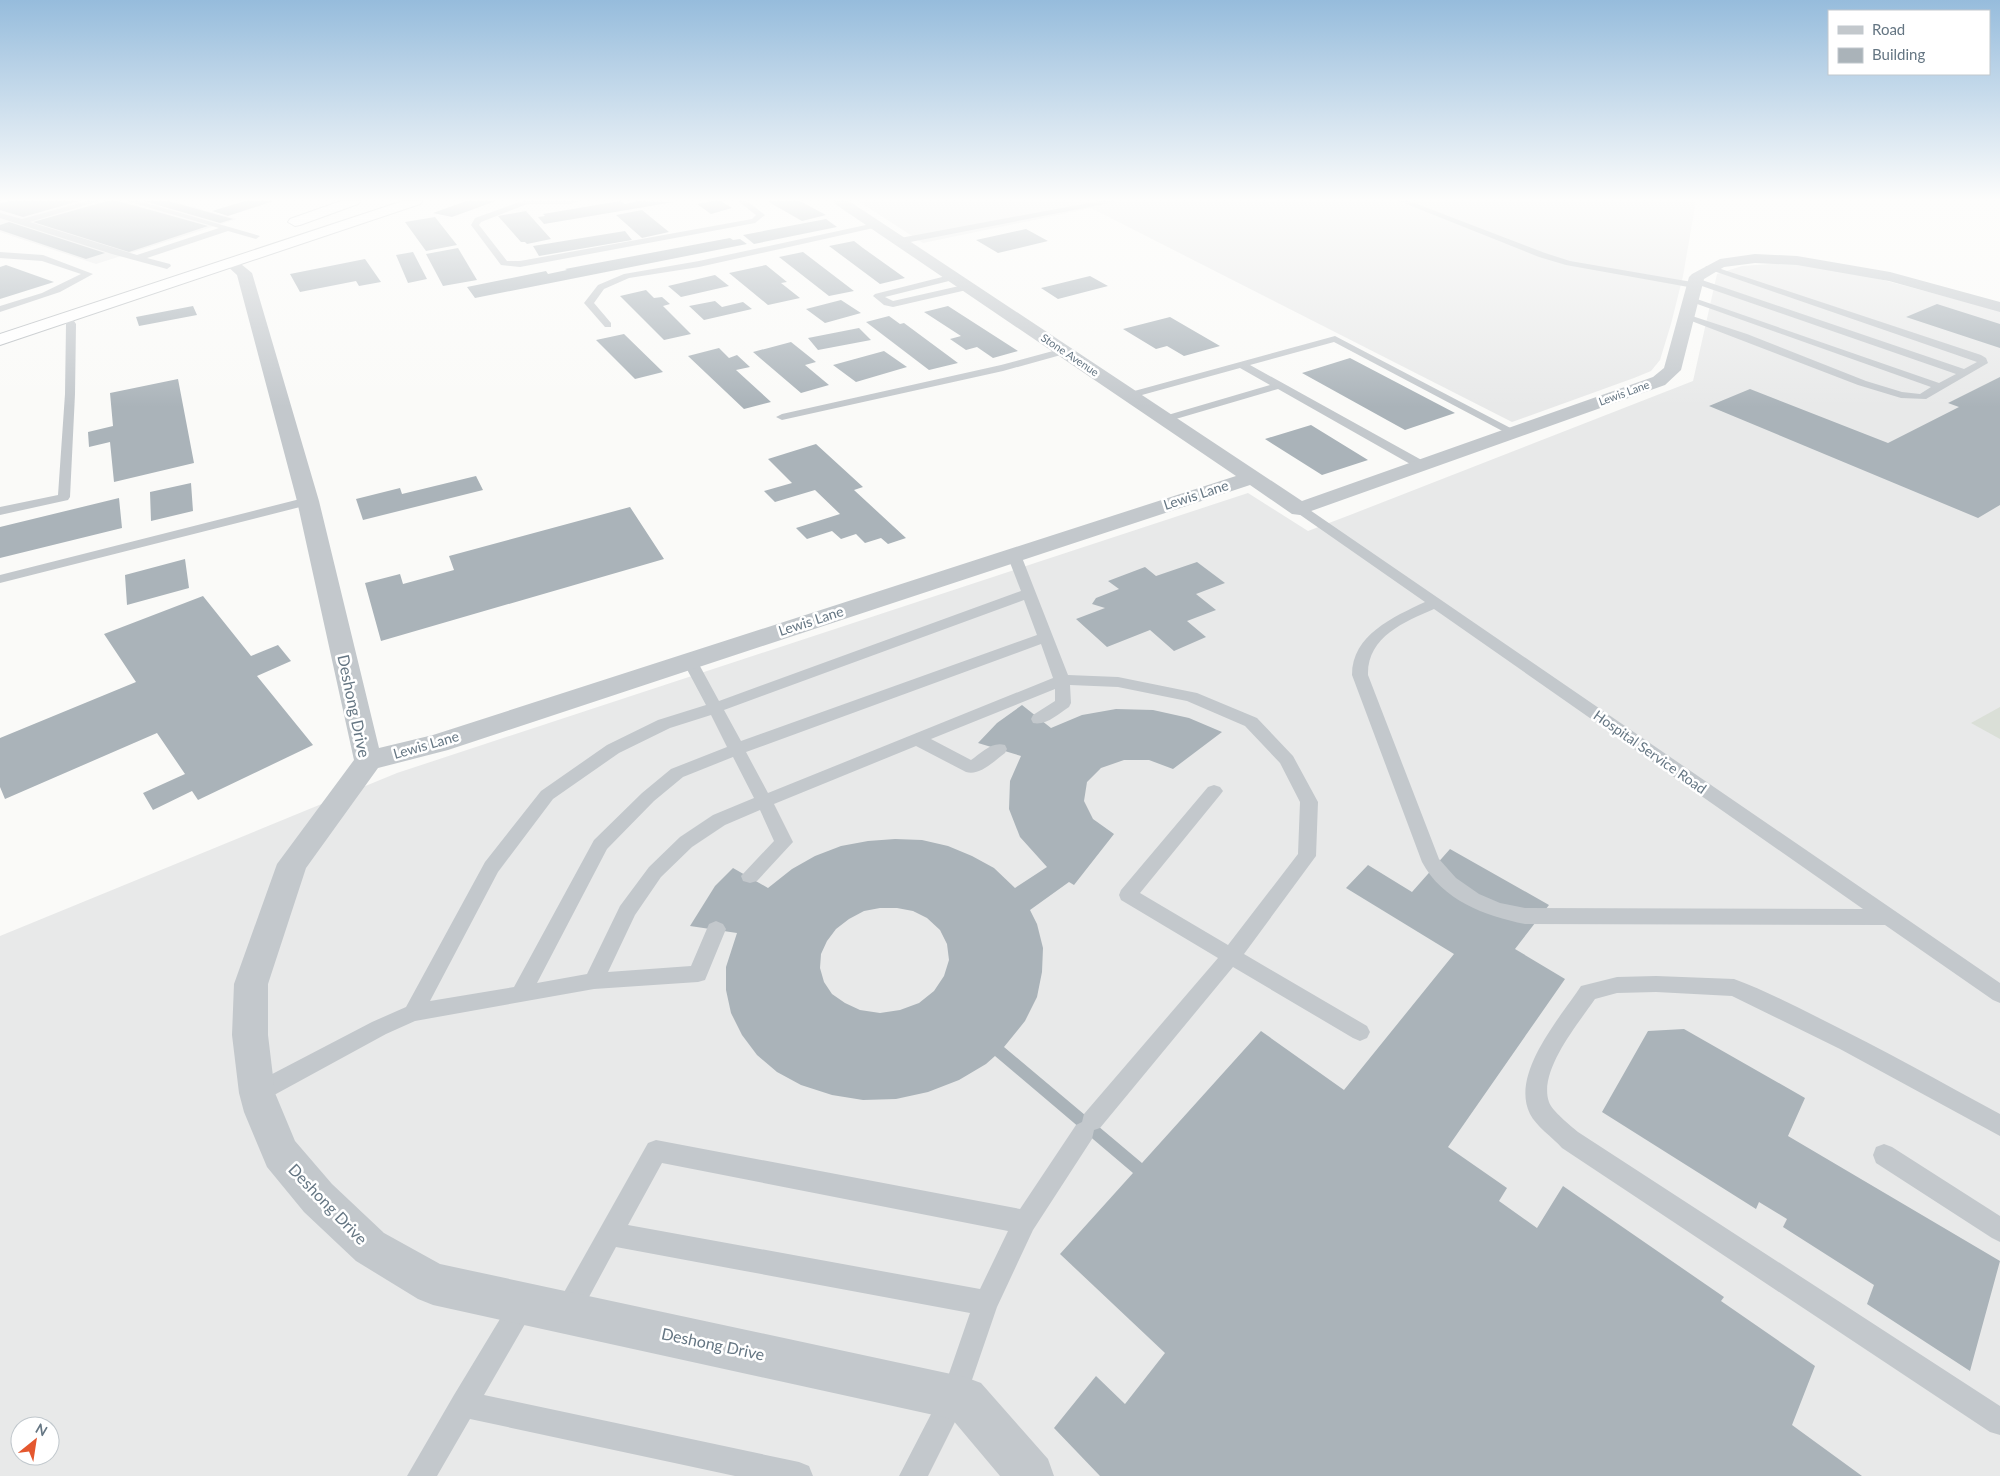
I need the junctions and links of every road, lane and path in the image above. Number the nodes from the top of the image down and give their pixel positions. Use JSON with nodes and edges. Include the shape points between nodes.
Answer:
{"nodes":[{"id":1,"x":76,"y":270,"type":"edge"},
{"id":2,"x":157,"y":270,"type":"edge"},
{"id":3,"x":185,"y":270,"type":"edge"},
{"id":4,"x":241,"y":270,"type":"edge"},
{"id":5,"x":664,"y":270,"type":"edge"},
{"id":6,"x":943,"y":270,"type":"edge"},
{"id":7,"x":1593,"y":270,"type":"edge"},
{"id":8,"x":1705,"y":270,"type":"edge"},
{"id":9,"x":1715,"y":270,"type":"edge"},
{"id":10,"x":1854,"y":270,"type":"edge"},
{"id":11,"x":140,"y":276,"type":"dead end"},
{"id":12,"x":954,"y":277,"type":"junction"},
{"id":13,"x":968,"y":287,"type":"junction"},
{"id":14,"x":1692,"y":296,"type":"junction"},
{"id":15,"x":68,"y":301,"type":"dead end"},
{"id":16,"x":2000,"y":307,"type":"edge"},
{"id":17,"x":0,"y":310,"type":"edge"},
{"id":18,"x":67,"y":317,"type":"junction"},
{"id":19,"x":0,"y":324,"type":"edge"},
{"id":20,"x":608,"y":325,"type":"dead end"},
{"id":21,"x":0,"y":340,"type":"edge"},
{"id":22,"x":1064,"y":351,"type":"junction"},
{"id":23,"x":1242,"y":365,"type":"junction"},
{"id":24,"x":1965,"y":373,"type":"junction"},
{"id":25,"x":1268,"y":380,"type":"junction"},
{"id":26,"x":1298,"y":382,"type":"dead end"},
{"id":27,"x":1278,"y":386,"type":"junction"},
{"id":28,"x":1940,"y":387,"type":"junction"},
{"id":29,"x":1313,"y":391,"type":"dead end"},
{"id":30,"x":1131,"y":396,"type":"junction"},
{"id":31,"x":1312,"y":404,"type":"junction"},
{"id":32,"x":782,"y":418,"type":"dead end"},
{"id":33,"x":1166,"y":419,"type":"junction"},
{"id":34,"x":1514,"y":433,"type":"junction"},
{"id":35,"x":1423,"y":466,"type":"junction"},
{"id":36,"x":1253,"y":477,"type":"junction"},
{"id":37,"x":308,"y":501,"type":"junction"},
{"id":38,"x":1300,"y":509,"type":"junction"},
{"id":39,"x":0,"y":511,"type":"edge"},
{"id":40,"x":1014,"y":555,"type":"junction"},
{"id":41,"x":0,"y":579,"type":"edge"},
{"id":42,"x":1029,"y":593,"type":"junction"},
{"id":43,"x":1435,"y":602,"type":"junction"},
{"id":44,"x":1045,"y":637,"type":"junction"},
{"id":45,"x":690,"y":660,"type":"junction"},
{"id":46,"x":1062,"y":680,"type":"junction"},
{"id":47,"x":715,"y":708,"type":"junction"},
{"id":48,"x":1039,"y":719,"type":"dead end"},
{"id":49,"x":917,"y":739,"type":"junction"},
{"id":50,"x":737,"y":749,"type":"junction"},
{"id":51,"x":999,"y":749,"type":"dead end"},
{"id":52,"x":368,"y":762,"type":"junction"},
{"id":53,"x":1214,"y":791,"type":"dead end"},
{"id":54,"x":764,"y":801,"type":"junction"},
{"id":55,"x":750,"y":876,"type":"dead end"},
{"id":56,"x":1889,"y":917,"type":"junction"},
{"id":57,"x":716,"y":929,"type":"dead end"},
{"id":58,"x":1231,"y":956,"type":"junction"},
{"id":59,"x":594,"y":981,"type":"junction"},
{"id":60,"x":521,"y":993,"type":"junction"},
{"id":61,"x":2000,"y":994,"type":"edge"},
{"id":62,"x":412,"y":1013,"type":"junction"},
{"id":63,"x":1360,"y":1032,"type":"dead end"},
{"id":64,"x":257,"y":1094,"type":"junction"},
{"id":65,"x":1088,"y":1126,"type":"joint"},
{"id":66,"x":2000,"y":1126,"type":"edge"},
{"id":67,"x":1884,"y":1155,"type":"dead end"},
{"id":68,"x":1025,"y":1222,"type":"junction"},
{"id":69,"x":2000,"y":1230,"type":"edge"},
{"id":70,"x":611,"y":1234,"type":"junction"},
{"id":71,"x":524,"y":1303,"type":"junction"},
{"id":72,"x":986,"y":1303,"type":"junction"},
{"id":73,"x":567,"y":1312,"type":"junction"},
{"id":74,"x":954,"y":1397,"type":"junction"},
{"id":75,"x":463,"y":1404,"type":"junction"},
{"id":76,"x":2000,"y":1422,"type":"edge"},
{"id":77,"x":421,"y":1476,"type":"edge"},
{"id":78,"x":799,"y":1476,"type":"edge"},
{"id":79,"x":913,"y":1476,"type":"edge"},
{"id":80,"x":1031,"y":1476,"type":"edge"}],
"edges":[{"from":1,"to":17,"type":"lane","via":[[88,274],[42,301]]},
{"from":2,"to":11,"type":"highway"},
{"from":3,"to":18,"type":"highway"},
{"from":4,"to":37,"type":"street","name":"Deshong Drive"},
{"from":5,"to":20,"type":"lane","via":[[627,276],[601,287],[589,303]]},
{"from":6,"to":12,"type":"street","name":"Stone Avenue"},
{"from":7,"to":14,"type":"lane"},
{"from":8,"to":14,"type":"street"},
{"from":9,"to":24,"type":"lane","via":[[1982,360],[1983,363]]},
{"from":10,"to":16,"type":"street"},
{"from":12,"to":13,"type":"street","name":"Stone Avenue"},
{"from":12,"to":13,"type":"lane","via":[[878,296],[893,304]]},
{"from":13,"to":22,"type":"street","name":"Stone Avenue"},
{"from":14,"to":24,"type":"lane"},
{"from":14,"to":28,"type":"lane"},
{"from":14,"to":28,"type":"lane","via":[[1893,393],[1922,396]]},
{"from":14,"to":34,"type":"street","name":"Lewis Lane","via":[[1672,370],[1659,381]]},
{"from":15,"to":19,"type":"highway"},
{"from":18,"to":21,"type":"highway"},
{"from":18,"to":39,"type":"lane","via":[[70,324],[70,394],[64,497]]},
{"from":22,"to":30,"type":"street","name":"Stone Avenue"},
{"from":22,"to":32,"type":"lane"},
{"from":23,"to":25,"type":"lane"},
{"from":23,"to":30,"type":"lane"},
{"from":23,"to":34,"type":"lane","via":[[1336,339]]},
{"from":24,"to":28,"type":"lane"},
{"from":25,"to":26,"type":"lane"},
{"from":25,"to":27,"type":"lane"},
{"from":27,"to":31,"type":"lane"},
{"from":27,"to":33,"type":"lane"},
{"from":29,"to":31,"type":"lane"},
{"from":30,"to":33,"type":"street","name":"Stone Avenue"},
{"from":31,"to":35,"type":"lane"},
{"from":33,"to":36,"type":"street","name":"Stone Avenue"},
{"from":34,"to":35,"type":"street","name":"Lewis Lane"},
{"from":35,"to":38,"type":"street","name":"Lewis Lane"},
{"from":36,"to":38,"type":"street","name":"Stone Avenue"},
{"from":36,"to":40,"type":"street","name":"Lewis Lane"},
{"from":37,"to":41,"type":"lane"},
{"from":37,"to":52,"type":"street","name":"Deshong Drive"},
{"from":38,"to":43,"type":"lane","name":"Hospital Service Road"},
{"from":40,"to":42,"type":"lane"},
{"from":40,"to":45,"type":"street","name":"Lewis Lane"},
{"from":42,"to":44,"type":"lane"},
{"from":42,"to":47,"type":"lane"},
{"from":43,"to":56,"type":"lane","name":"Hospital Service Road"},
{"from":43,"to":56,"type":"lane","via":[[1401,618],[1381,632],[1361,656],[1360,675],[1431,862],[1460,893],[1508,914],[1525,916]]},
{"from":44,"to":46,"type":"lane"},
{"from":44,"to":50,"type":"lane"},
{"from":45,"to":47,"type":"lane"},
{"from":45,"to":52,"type":"street","name":"Lewis Lane","via":[[438,743]]},
{"from":46,"to":48,"type":"lane","via":[[1063,703]]},
{"from":46,"to":49,"type":"lane"},
{"from":46,"to":58,"type":"lane","via":[[1118,682],[1191,697],[1251,722],[1287,760],[1309,802],[1307,856]]},
{"from":47,"to":50,"type":"lane"},
{"from":47,"to":62,"type":"lane","via":[[664,724],[613,749],[547,795],[491,867]]},
{"from":49,"to":51,"type":"lane","via":[[972,768]]},
{"from":49,"to":54,"type":"lane"},
{"from":50,"to":54,"type":"lane"},
{"from":50,"to":60,"type":"lane","via":[[677,773],[600,845]]},
{"from":52,"to":64,"type":"street","name":"Deshong Drive","via":[[292,864],[251,984],[250,1035]]},
{"from":53,"to":58,"type":"lane","via":[[1128,895]]},
{"from":54,"to":55,"type":"lane","via":[[784,842]]},
{"from":54,"to":59,"type":"lane","via":[[719,820],[686,842],[655,872],[627,911]]},
{"from":56,"to":61,"type":"lane","name":"Hospital Service Road"},
{"from":57,"to":59,"type":"lane","via":[[698,974]]},
{"from":58,"to":63,"type":"lane"},
{"from":58,"to":65,"type":"lane"},
{"from":59,"to":60,"type":"lane"},
{"from":60,"to":62,"type":"lane"},
{"from":62,"to":64,"type":"lane"},
{"from":64,"to":71,"type":"street","name":"Deshong Drive","via":[[282,1154],[318,1198],[370,1247],[433,1284]]},
{"from":65,"to":68,"type":"lane"},
{"from":66,"to":76,"type":"lane","via":[[1847,1042],[1734,988],[1617,985],[1588,992],[1541,1064],[1536,1092],[1539,1109],[1570,1140]]},
{"from":67,"to":69,"type":"lane"},
{"from":68,"to":70,"type":"lane","via":[[656,1151]]},
{"from":68,"to":72,"type":"lane"},
{"from":70,"to":72,"type":"lane"},
{"from":70,"to":73,"type":"lane"},
{"from":71,"to":73,"type":"street","name":"Deshong Drive"},
{"from":71,"to":75,"type":"lane"},
{"from":72,"to":74,"type":"lane"},
{"from":73,"to":74,"type":"street","name":"Deshong Drive"},
{"from":74,"to":79,"type":"lane"},
{"from":74,"to":80,"type":"street","name":"Deshong Drive","via":[[965,1399]]},
{"from":75,"to":77,"type":"lane"},
{"from":75,"to":78,"type":"lane"}]}
